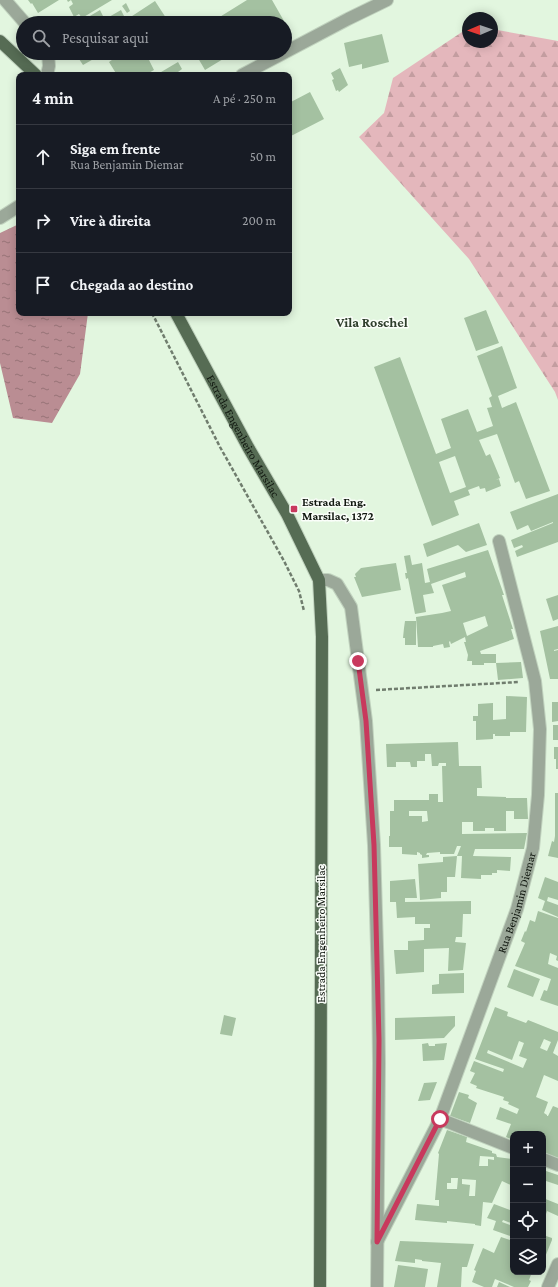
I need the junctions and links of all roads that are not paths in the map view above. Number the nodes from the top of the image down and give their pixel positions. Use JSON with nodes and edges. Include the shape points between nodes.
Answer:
{"nodes":[{"id":1,"x":5,"y":0,"type":"edge"},
{"id":2,"x":387,"y":0,"type":"edge"},
{"id":3,"x":19,"y":16,"type":"edge"},
{"id":4,"x":0,"y":41,"type":"edge"},
{"id":5,"x":292,"y":49,"type":"edge"},
{"id":6,"x":16,"y":56,"type":"edge"},
{"id":7,"x":20,"y":60,"type":"edge"},
{"id":8,"x":49,"y":60,"type":"edge"},
{"id":9,"x":270,"y":60,"type":"edge"},
{"id":10,"x":33,"y":72,"type":"edge"},
{"id":11,"x":48,"y":72,"type":"edge"},
{"id":12,"x":248,"y":72,"type":"edge"},
{"id":13,"x":16,"y":208,"type":"edge"},
{"id":14,"x":0,"y":218,"type":"edge"},
{"id":15,"x":178,"y":316,"type":"edge"},
{"id":16,"x":499,"y":541,"type":"dead end"},
{"id":17,"x":319,"y":580,"type":"junction"},
{"id":18,"x":440,"y":1119,"type":"junction"},
{"id":19,"x":510,"y":1147,"type":"edge"},
{"id":20,"x":546,"y":1160,"type":"edge"},
{"id":21,"x":558,"y":1165,"type":"edge"},
{"id":22,"x":377,"y":1242,"type":"junction"},
{"id":23,"x":556,"y":1272,"type":"edge"},
{"id":24,"x":320,"y":1287,"type":"edge"},
{"id":25,"x":377,"y":1287,"type":"edge"},
{"id":26,"x":548,"y":1287,"type":"edge"}],
"edges":[{"from":1,"to":3,"type":"street"},
{"from":2,"to":5,"type":"street"},
{"from":4,"to":6,"type":"main road"},
{"from":7,"to":10,"type":"main road"},
{"from":8,"to":11,"type":"street"},
{"from":9,"to":12,"type":"street"},
{"from":13,"to":14,"type":"street"},
{"from":15,"to":17,"type":"main road","name":"Estrada Engenheiro Marsilac","via":[[287,514]]},
{"from":16,"to":18,"type":"street","name":"Rua Benjamin Diemar","via":[[535,681],[540,729],[533,848],[517,908]]},
{"from":17,"to":22,"type":"street","via":[[337,584],[351,607],[366,721],[374,845],[378,981]]},
{"from":17,"to":24,"type":"main road","name":"Estrada Engenheiro Marsilac","via":[[322,637]]},
{"from":18,"to":19,"type":"street"},
{"from":18,"to":22,"type":"street","name":"Rua Benjamin Diemar"},
{"from":20,"to":21,"type":"street"},
{"from":22,"to":25,"type":"street"},
{"from":23,"to":26,"type":"street"}]}
